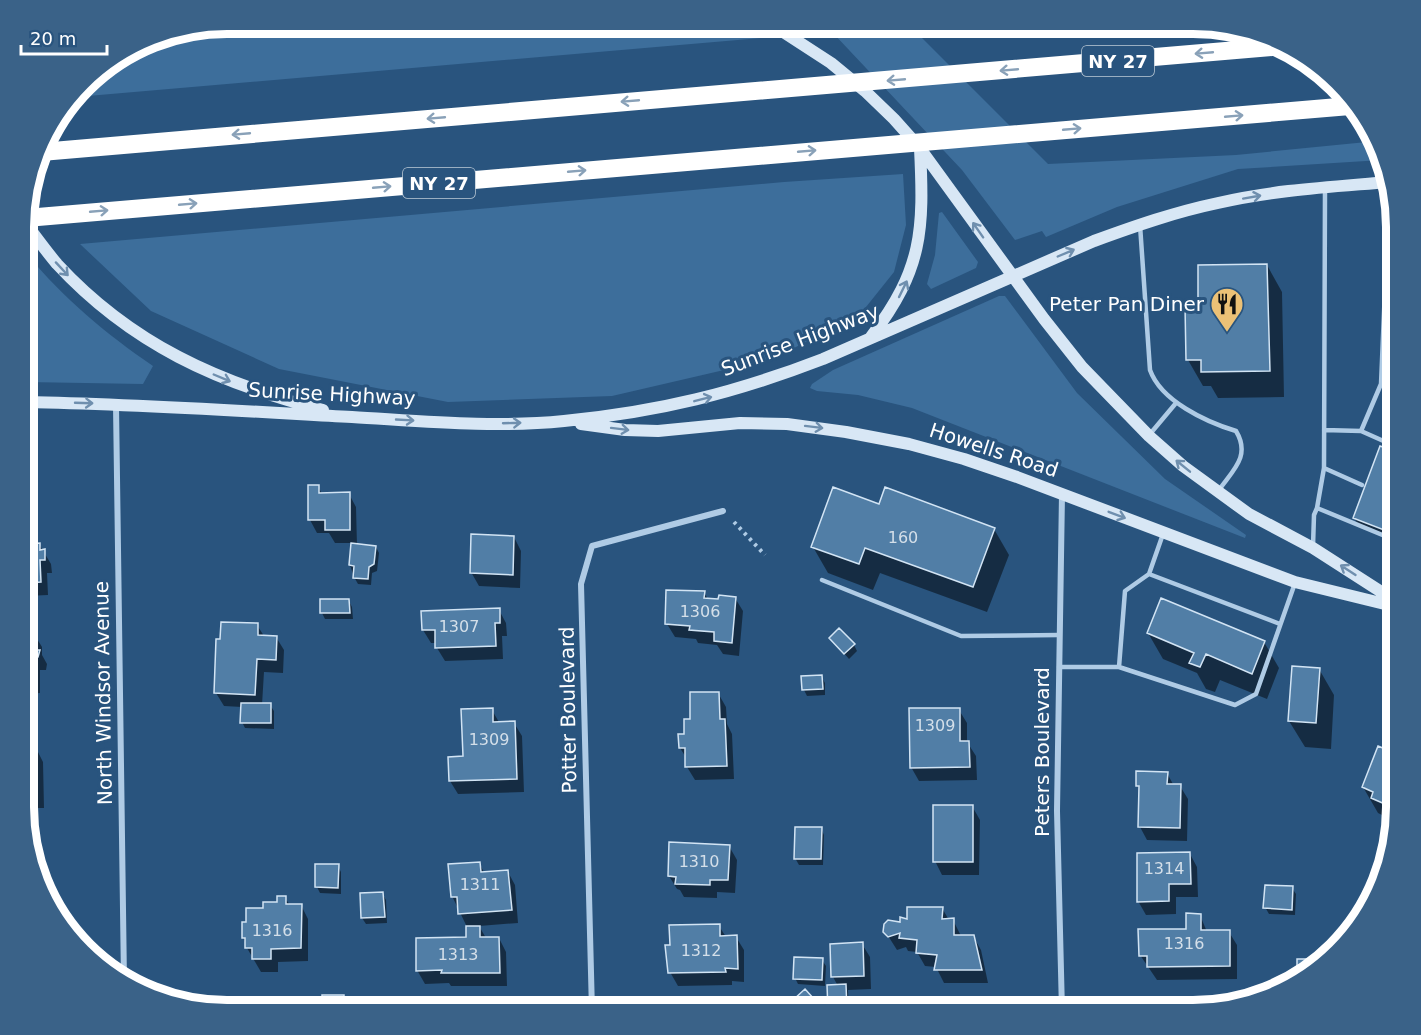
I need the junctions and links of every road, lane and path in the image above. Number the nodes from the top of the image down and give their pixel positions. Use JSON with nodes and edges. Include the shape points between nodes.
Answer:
{"nodes":[{"id":1,"x":788,"y":35,"type":"edge"},
{"id":2,"x":1263,"y":48,"type":"edge"},
{"id":3,"x":1344,"y":107,"type":"edge"},
{"id":4,"x":920,"y":147,"type":"junction"},
{"id":5,"x":50,"y":151,"type":"edge"},
{"id":6,"x":1381,"y":183,"type":"edge"},
{"id":7,"x":1325,"y":187,"type":"junction"},
{"id":8,"x":35,"y":217,"type":"edge"},
{"id":9,"x":1140,"y":224,"type":"junction"},
{"id":10,"x":34,"y":234,"type":"edge"},
{"id":11,"x":1012,"y":277,"type":"junction"},
{"id":12,"x":1386,"y":284,"type":"edge"},
{"id":13,"x":871,"y":338,"type":"junction"},
{"id":14,"x":34,"y":402,"type":"edge"},
{"id":15,"x":1176,"y":402,"type":"junction"},
{"id":16,"x":116,"y":404,"type":"junction"},
{"id":17,"x":350,"y":417,"type":"junction"},
{"id":18,"x":562,"y":421,"type":"junction"},
{"id":19,"x":1324,"y":430,"type":"junction"},
{"id":20,"x":1361,"y":431,"type":"junction"},
{"id":21,"x":1149,"y":436,"type":"junction"},
{"id":22,"x":1386,"y":442,"type":"edge"},
{"id":23,"x":1324,"y":468,"type":"junction"},
{"id":24,"x":1362,"y":485,"type":"dead end"},
{"id":25,"x":1217,"y":492,"type":"junction"},
{"id":26,"x":1062,"y":494,"type":"junction"},
{"id":27,"x":1317,"y":508,"type":"junction"},
{"id":28,"x":723,"y":511,"type":"joint"},
{"id":29,"x":1164,"y":532,"type":"junction"},
{"id":30,"x":1386,"y":536,"type":"edge"},
{"id":31,"x":1313,"y":548,"type":"junction"},
{"id":32,"x":765,"y":555,"type":"dead end"},
{"id":33,"x":1149,"y":574,"type":"junction"},
{"id":34,"x":822,"y":580,"type":"dead end"},
{"id":35,"x":1295,"y":582,"type":"junction"},
{"id":36,"x":1386,"y":595,"type":"edge"},
{"id":37,"x":1386,"y":604,"type":"edge"},
{"id":38,"x":1280,"y":624,"type":"junction"},
{"id":39,"x":1059,"y":635,"type":"junction"},
{"id":40,"x":1059,"y":667,"type":"junction"},
{"id":41,"x":1119,"y":667,"type":"junction"},
{"id":42,"x":124,"y":970,"type":"edge"},
{"id":43,"x":592,"y":1000,"type":"edge"},
{"id":44,"x":1062,"y":1000,"type":"edge"}],
"edges":[{"from":1,"to":4,"type":"main road","via":[[865,91]]},
{"from":2,"to":5,"type":"highway","number":"NY 27","one_way":true},
{"from":8,"to":3,"type":"highway","number":"NY 27","one_way":true},
{"from":11,"to":4,"type":"main road","one_way":true},
{"from":13,"to":4,"type":"main road","one_way":true,"via":[[894,305],[916,257],[921,225]]},
{"from":6,"to":7,"type":"main road","name":"Sunrise Highway"},
{"from":9,"to":7,"type":"main road","name":"Sunrise Highway","one_way":true,"via":[[1219,202]]},
{"from":7,"to":19,"type":"lane"},
{"from":11,"to":9,"type":"main road","name":"Sunrise Highway","one_way":true},
{"from":9,"to":15,"type":"lane","via":[[1150,369],[1160,388]]},
{"from":10,"to":17,"type":"main road","one_way":true,"via":[[92,298],[159,347],[269,396]]},
{"from":11,"to":13,"type":"main road","name":"Sunrise Highway"},
{"from":11,"to":21,"type":"main road","via":[[1082,367]]},
{"from":12,"to":20,"type":"lane","via":[[1381,384]]},
{"from":18,"to":13,"type":"main road","name":"Sunrise Highway","one_way":true,"via":[[711,397],[785,374]]},
{"from":14,"to":16,"type":"main road","name":"Sunrise Highway","one_way":true},
{"from":15,"to":21,"type":"lane"},
{"from":15,"to":25,"type":"lane","via":[[1236,431],[1242,442],[1242,456]]},
{"from":16,"to":17,"type":"main road","name":"Sunrise Highway"},
{"from":16,"to":42,"type":"street","name":"North Windsor Avenue"},
{"from":17,"to":18,"type":"main road","name":"Sunrise Highway","one_way":true,"via":[[461,423]]},
{"from":18,"to":26,"type":"main road","name":"Howells Road","one_way":true,"via":[[641,431],[740,423],[812,427],[937,451]]},
{"from":19,"to":20,"type":"lane"},
{"from":19,"to":23,"type":"lane"},
{"from":20,"to":22,"type":"lane"},
{"from":25,"to":21,"type":"main road","one_way":true},
{"from":23,"to":24,"type":"lane"},
{"from":23,"to":27,"type":"lane"},
{"from":25,"to":31,"type":"main road"},
{"from":26,"to":29,"type":"main road","name":"Howells Road","one_way":true},
{"from":26,"to":39,"type":"street","name":"Peters Boulevard"},
{"from":27,"to":30,"type":"lane"},
{"from":27,"to":31,"type":"lane"},
{"from":28,"to":32,"type":"path"},
{"from":28,"to":43,"type":"street","name":"Potter Boulevard","via":[[592,546],[581,584]]},
{"from":29,"to":33,"type":"lane"},
{"from":29,"to":35,"type":"main road","name":"Howells Road"},
{"from":36,"to":31,"type":"main road","one_way":true},
{"from":33,"to":38,"type":"lane"},
{"from":33,"to":41,"type":"lane","via":[[1125,591]]},
{"from":34,"to":39,"type":"lane","via":[[962,636]]},
{"from":35,"to":37,"type":"main road","name":"Howells Road"},
{"from":35,"to":38,"type":"lane"},
{"from":38,"to":41,"type":"lane","via":[[1256,694],[1235,705]]},
{"from":39,"to":40,"type":"street","name":"Peters Boulevard"},
{"from":40,"to":41,"type":"lane"},
{"from":40,"to":44,"type":"street","name":"Peters Boulevard","via":[[1057,811]]}]}
